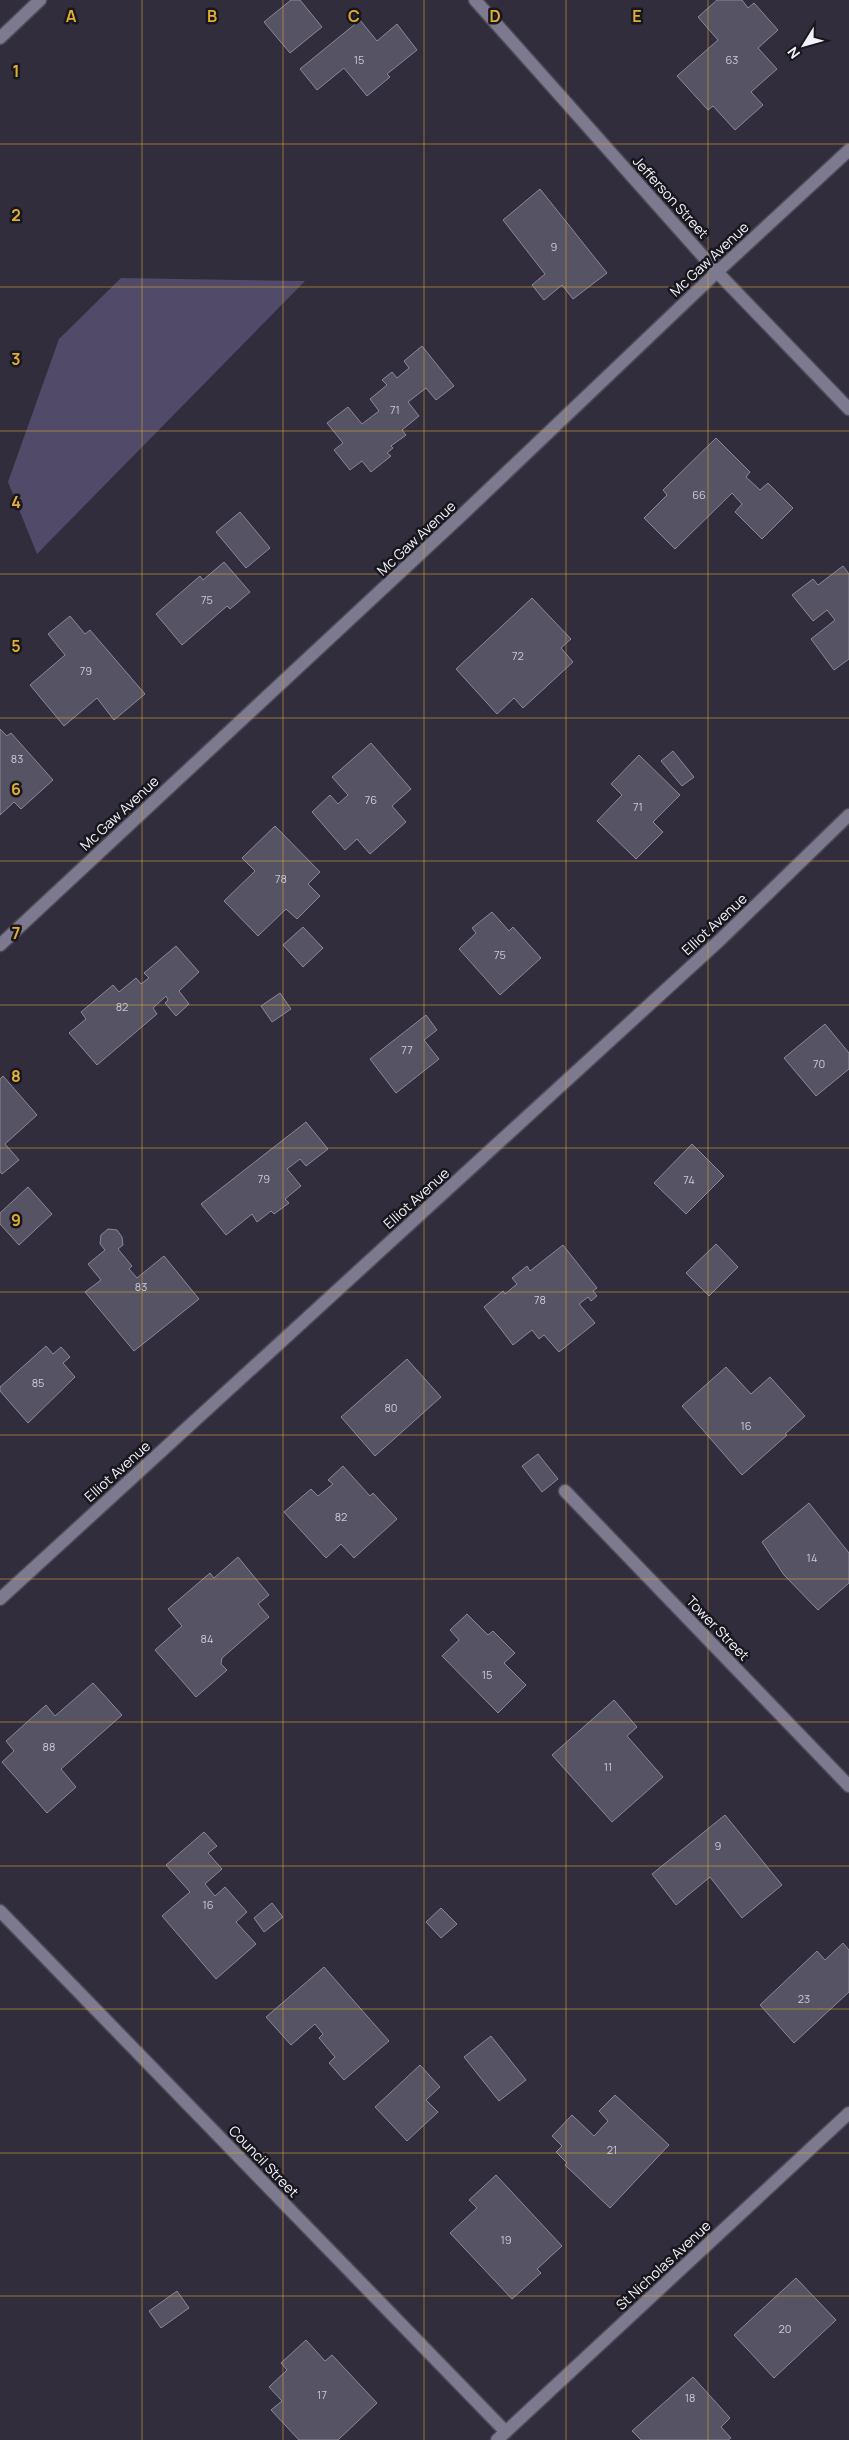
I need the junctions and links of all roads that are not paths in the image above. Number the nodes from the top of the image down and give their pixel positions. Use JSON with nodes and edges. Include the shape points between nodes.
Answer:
{"nodes":[{"id":1,"x":40,"y":0,"type":"edge"},
{"id":2,"x":476,"y":0,"type":"edge"},
{"id":3,"x":0,"y":38,"type":"edge"},
{"id":4,"x":849,"y":150,"type":"edge"},
{"id":5,"x":717,"y":272,"type":"junction"},
{"id":6,"x":849,"y":410,"type":"edge"},
{"id":7,"x":849,"y":815,"type":"edge"},
{"id":8,"x":0,"y":945,"type":"edge"},
{"id":9,"x":566,"y":1491,"type":"dead end"},
{"id":10,"x":0,"y":1599,"type":"edge"},
{"id":11,"x":849,"y":1786,"type":"edge"},
{"id":12,"x":0,"y":1911,"type":"edge"},
{"id":13,"x":849,"y":2113,"type":"edge"},
{"id":14,"x":501,"y":2436,"type":"edge"}],
"edges":[{"from":1,"to":3,"type":"street"},
{"from":2,"to":5,"type":"street","name":"Jefferson Street"},
{"from":4,"to":5,"type":"street","name":"Mc Gaw Avenue"},
{"from":5,"to":6,"type":"street","name":"Jefferson Street"},
{"from":5,"to":8,"type":"street","name":"Mc Gaw Avenue","via":[[466,512]]},
{"from":7,"to":10,"type":"street","name":"Elliot Avenue","via":[[713,947]]},
{"from":9,"to":11,"type":"street","name":"Tower Street"},
{"from":12,"to":14,"type":"street","name":"Council Street"},
{"from":13,"to":14,"type":"street","name":"St Nicholas Avenue"}]}
